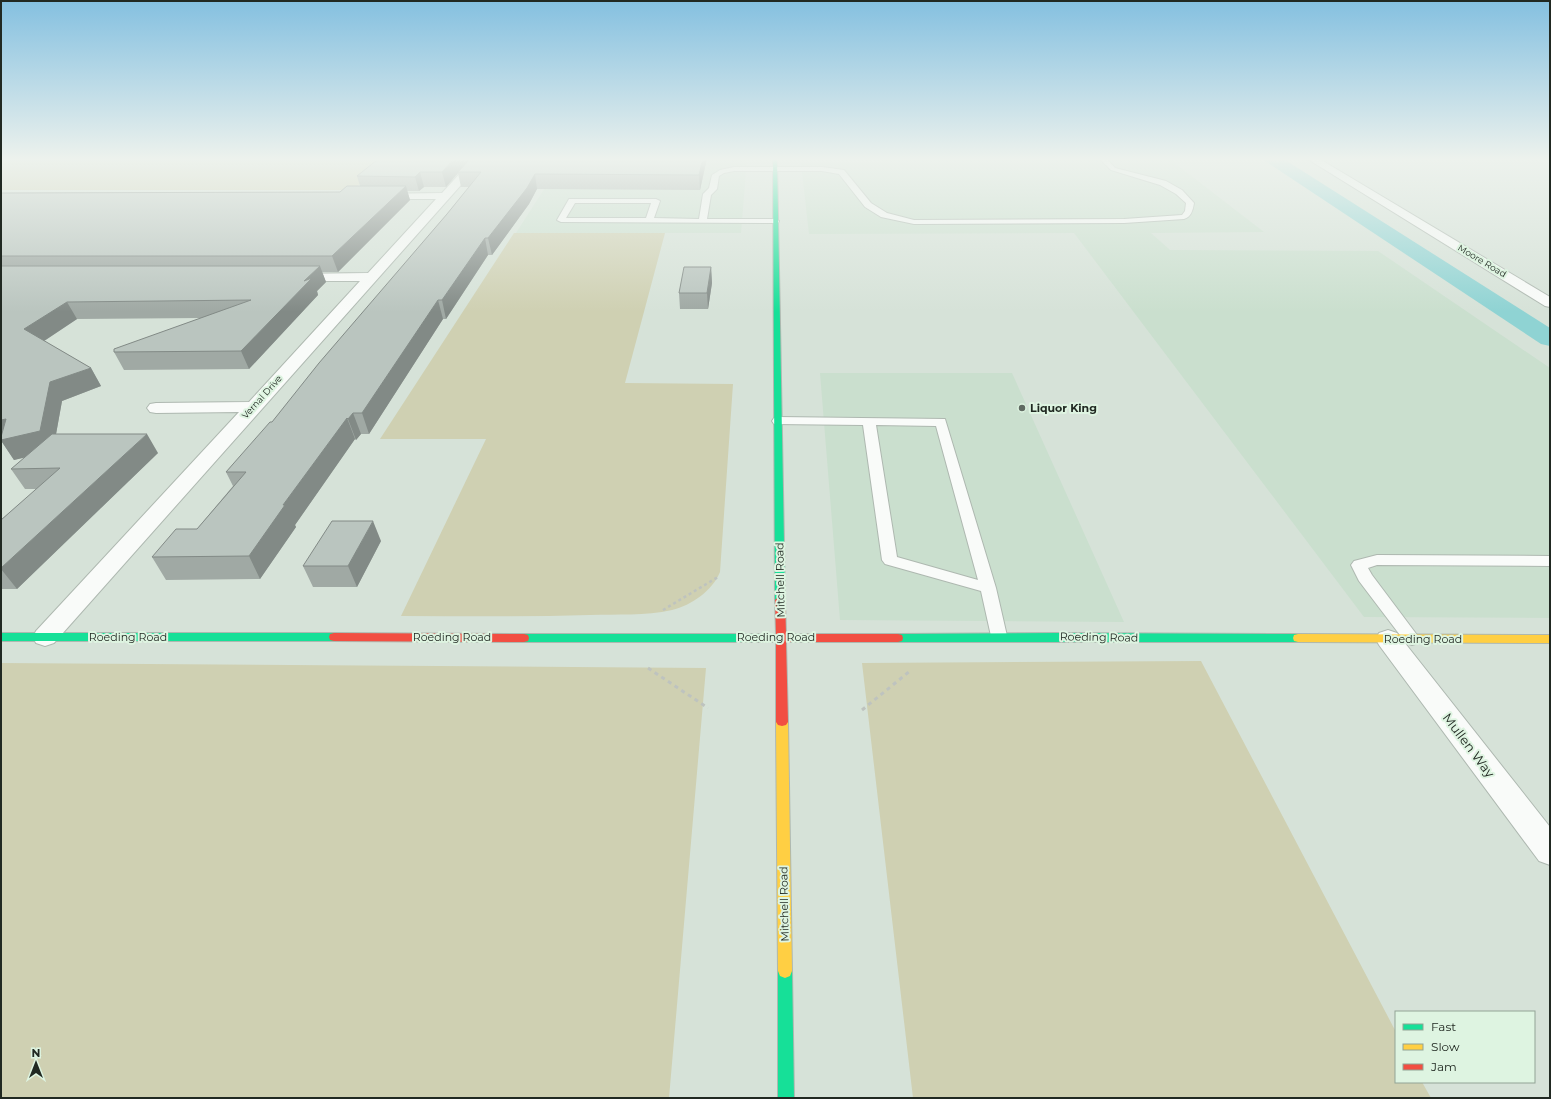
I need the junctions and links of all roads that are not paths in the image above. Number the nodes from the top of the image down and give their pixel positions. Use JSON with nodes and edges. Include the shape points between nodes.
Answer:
{"nodes":[{"id":1,"x":434,"y":209,"type":"edge"},
{"id":2,"x":567,"y":209,"type":"edge"},
{"id":3,"x":653,"y":209,"type":"edge"},
{"id":4,"x":705,"y":209,"type":"edge"},
{"id":5,"x":775,"y":209,"type":"edge"},
{"id":6,"x":876,"y":209,"type":"edge"},
{"id":7,"x":1189,"y":209,"type":"edge"},
{"id":8,"x":1396,"y":209,"type":"edge"},
{"id":9,"x":649,"y":220,"type":"junction"},
{"id":10,"x":703,"y":221,"type":"junction"},
{"id":11,"x":775,"y":221,"type":"junction"},
{"id":12,"x":285,"y":277,"type":"edge"},
{"id":13,"x":372,"y":277,"type":"junction"},
{"id":14,"x":1550,"y":303,"type":"edge"},
{"id":15,"x":253,"y":407,"type":"junction"},
{"id":16,"x":156,"y":408,"type":"dead end"},
{"id":17,"x":778,"y":421,"type":"junction"},
{"id":18,"x":869,"y":422,"type":"junction"},
{"id":19,"x":1550,"y":561,"type":"edge"},
{"id":20,"x":988,"y":588,"type":"junction"},
{"id":21,"x":999,"y":636,"type":"junction"},
{"id":22,"x":1,"y":637,"type":"edge"},
{"id":23,"x":45,"y":637,"type":"junction"},
{"id":24,"x":781,"y":637,"type":"junction"},
{"id":25,"x":1400,"y":639,"type":"junction"},
{"id":26,"x":1550,"y":639,"type":"edge"},
{"id":27,"x":1550,"y":851,"type":"edge"},
{"id":28,"x":786,"y":1098,"type":"edge"}],
"edges":[{"from":1,"to":13,"type":"street","name":"Vernal Drive"},
{"from":2,"to":9,"type":"lane","via":[[561,220]]},
{"from":3,"to":9,"type":"lane"},
{"from":4,"to":10,"type":"lane"},
{"from":5,"to":11,"type":"street","name":"Mitchell Road"},
{"from":6,"to":7,"type":"lane","via":[[884,215],[914,222],[1124,221],[1184,217]]},
{"from":8,"to":14,"type":"street","name":"Moore Road"},
{"from":9,"to":10,"type":"lane"},
{"from":10,"to":11,"type":"lane"},
{"from":11,"to":17,"type":"street","name":"Mitchell Road"},
{"from":12,"to":13,"type":"street"},
{"from":13,"to":15,"type":"street","name":"Vernal Drive"},
{"from":15,"to":16,"type":"street"},
{"from":15,"to":23,"type":"street","name":"Vernal Drive"},
{"from":17,"to":18,"type":"lane"},
{"from":17,"to":24,"type":"street","name":"Mitchell Road"},
{"from":18,"to":20,"type":"lane","via":[[890,560]]},
{"from":18,"to":20,"type":"lane","via":[[941,422]]},
{"from":19,"to":25,"type":"lane","via":[[1377,560],[1359,565]]},
{"from":20,"to":21,"type":"lane"},
{"from":21,"to":24,"type":"street","name":"Roeding Road"},
{"from":21,"to":25,"type":"street","name":"Roeding Road"},
{"from":22,"to":23,"type":"street","name":"Roeding Road"},
{"from":23,"to":24,"type":"street","name":"Roeding Road"},
{"from":24,"to":28,"type":"street","name":"Mitchell Road"},
{"from":25,"to":26,"type":"street","name":"Roeding Road"},
{"from":25,"to":27,"type":"street","name":"Mullen Way"}]}
